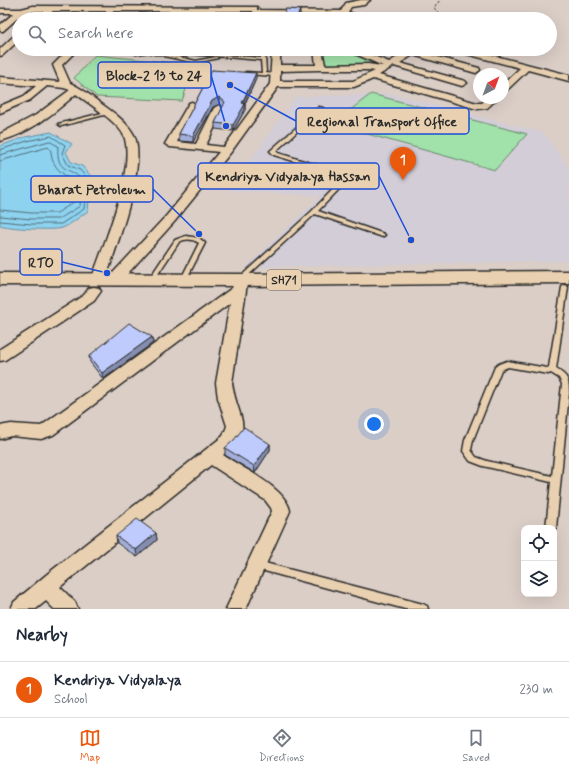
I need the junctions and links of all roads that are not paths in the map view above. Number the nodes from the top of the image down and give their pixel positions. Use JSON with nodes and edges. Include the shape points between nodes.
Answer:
{"nodes":[{"id":1,"x":134,"y":0,"type":"edge"},
{"id":2,"x":250,"y":0,"type":"edge"},
{"id":3,"x":366,"y":0,"type":"edge"},
{"id":4,"x":1,"y":8,"type":"edge"},
{"id":5,"x":52,"y":9,"type":"junction"},
{"id":6,"x":98,"y":9,"type":"junction"},
{"id":7,"x":132,"y":9,"type":"junction"},
{"id":8,"x":21,"y":11,"type":"joint"},
{"id":9,"x":255,"y":11,"type":"junction"},
{"id":10,"x":48,"y":12,"type":"edge"},
{"id":11,"x":97,"y":12,"type":"edge"},
{"id":12,"x":301,"y":12,"type":"edge"},
{"id":13,"x":344,"y":12,"type":"edge"},
{"id":14,"x":12,"y":19,"type":"edge"},
{"id":15,"x":0,"y":29,"type":"edge"},
{"id":16,"x":12,"y":42,"type":"edge"},
{"id":17,"x":0,"y":53,"type":"edge"},
{"id":18,"x":67,"y":56,"type":"edge"},
{"id":19,"x":171,"y":56,"type":"edge"},
{"id":20,"x":221,"y":56,"type":"edge"},
{"id":21,"x":264,"y":56,"type":"edge"},
{"id":22,"x":275,"y":56,"type":"edge"},
{"id":23,"x":319,"y":56,"type":"edge"},
{"id":24,"x":364,"y":56,"type":"edge"},
{"id":25,"x":404,"y":56,"type":"edge"},
{"id":26,"x":429,"y":56,"type":"edge"},
{"id":27,"x":484,"y":56,"type":"edge"},
{"id":28,"x":264,"y":60,"type":"junction"},
{"id":29,"x":387,"y":66,"type":"junction"},
{"id":30,"x":526,"y":67,"type":"junction"},
{"id":31,"x":321,"y":68,"type":"junction"},
{"id":32,"x":473,"y":69,"type":"edge"},
{"id":33,"x":243,"y":73,"type":"edge"},
{"id":34,"x":272,"y":75,"type":"junction"},
{"id":35,"x":372,"y":76,"type":"junction"},
{"id":36,"x":569,"y":78,"type":"edge"},
{"id":37,"x":0,"y":80,"type":"edge"},
{"id":38,"x":45,"y":83,"type":"junction"},
{"id":39,"x":509,"y":83,"type":"edge"},
{"id":40,"x":462,"y":84,"type":"dead end"},
{"id":41,"x":71,"y":87,"type":"junction"},
{"id":42,"x":486,"y":104,"type":"edge"},
{"id":43,"x":192,"y":105,"type":"edge"},
{"id":44,"x":219,"y":108,"type":"dead end"},
{"id":45,"x":321,"y":108,"type":"dead end"},
{"id":46,"x":0,"y":110,"type":"edge"},
{"id":47,"x":106,"y":113,"type":"junction"},
{"id":48,"x":61,"y":124,"type":"dead end"},
{"id":49,"x":0,"y":138,"type":"edge"},
{"id":50,"x":198,"y":147,"type":"junction"},
{"id":51,"x":227,"y":150,"type":"junction"},
{"id":52,"x":314,"y":212,"type":"junction"},
{"id":53,"x":382,"y":235,"type":"dead end"},
{"id":54,"x":0,"y":279,"type":"edge"},
{"id":55,"x":152,"y":279,"type":"junction"},
{"id":56,"x":184,"y":279,"type":"junction"},
{"id":57,"x":103,"y":282,"type":"junction"},
{"id":58,"x":566,"y":282,"type":"edge"},
{"id":59,"x":240,"y":285,"type":"junction"},
{"id":60,"x":0,"y":291,"type":"edge"},
{"id":61,"x":0,"y":356,"type":"edge"},
{"id":62,"x":552,"y":370,"type":"junction"},
{"id":63,"x":0,"y":433,"type":"edge"},
{"id":64,"x":210,"y":456,"type":"junction"},
{"id":65,"x":556,"y":480,"type":"junction"},
{"id":66,"x":551,"y":525,"type":"edge"},
{"id":67,"x":256,"y":564,"type":"junction"},
{"id":68,"x":49,"y":586,"type":"junction"},
{"id":69,"x":21,"y":609,"type":"edge"},
{"id":70,"x":68,"y":609,"type":"edge"},
{"id":71,"x":236,"y":609,"type":"edge"},
{"id":72,"x":423,"y":609,"type":"edge"}],
"edges":[{"from":1,"to":7,"type":"street"},
{"from":2,"to":9,"type":"street"},
{"from":3,"to":13,"type":"street","via":[[349,5]]},
{"from":4,"to":8,"type":"street"},
{"from":5,"to":6,"type":"street"},
{"from":5,"to":8,"type":"street","via":[[34,8]]},
{"from":5,"to":10,"type":"street"},
{"from":6,"to":7,"type":"street"},
{"from":6,"to":11,"type":"street"},
{"from":7,"to":9,"type":"street"},
{"from":9,"to":12,"type":"street"},
{"from":14,"to":15,"type":"street"},
{"from":16,"to":17,"type":"street"},
{"from":18,"to":41,"type":"street","via":[[57,65]]},
{"from":19,"to":28,"type":"lane","via":[[196,62],[217,58]]},
{"from":20,"to":28,"type":"lane"},
{"from":21,"to":28,"type":"lane"},
{"from":22,"to":34,"type":"street"},
{"from":23,"to":31,"type":"street"},
{"from":24,"to":29,"type":"street"},
{"from":25,"to":29,"type":"street"},
{"from":26,"to":32,"type":"street"},
{"from":27,"to":30,"type":"street"},
{"from":28,"to":34,"type":"lane"},
{"from":29,"to":31,"type":"street"},
{"from":29,"to":35,"type":"street"},
{"from":29,"to":40,"type":"street"},
{"from":30,"to":36,"type":"street"},
{"from":30,"to":39,"type":"street"},
{"from":31,"to":34,"type":"street"},
{"from":33,"to":34,"type":"lane"},
{"from":34,"to":35,"type":"street","via":[[351,84]]},
{"from":34,"to":51,"type":"street","via":[[267,97]]},
{"from":35,"to":42,"type":"street","via":[[477,106]]},
{"from":37,"to":38,"type":"street"},
{"from":38,"to":41,"type":"street"},
{"from":38,"to":46,"type":"street","via":[[27,98]]},
{"from":41,"to":47,"type":"street"},
{"from":41,"to":49,"type":"street","via":[[52,110],[12,134]]},
{"from":43,"to":50,"type":"street","via":[[170,142],[174,145]]},
{"from":44,"to":50,"type":"street"},
{"from":45,"to":52,"type":"lane","via":[[273,151],[345,177],[346,180]]},
{"from":47,"to":48,"type":"lane"},
{"from":47,"to":57,"type":"street","via":[[130,136],[132,162]]},
{"from":50,"to":51,"type":"street"},
{"from":51,"to":57,"type":"street","via":[[171,218]]},
{"from":52,"to":53,"type":"lane"},
{"from":52,"to":59,"type":"lane"},
{"from":54,"to":57,"type":"main road","number":"SH71"},
{"from":55,"to":56,"type":"main road","number":"SH71"},
{"from":55,"to":56,"type":"lane","via":[[177,240],[198,239],[202,243]]},
{"from":55,"to":57,"type":"main road","number":"SH71"},
{"from":56,"to":59,"type":"main road","number":"SH71"},
{"from":57,"to":59,"type":"main road","number":"SH71"},
{"from":57,"to":60,"type":"main road","number":"SH71"},
{"from":57,"to":61,"type":"street","via":[[89,298]]},
{"from":58,"to":59,"type":"main road","number":"SH71"},
{"from":58,"to":62,"type":"lane"},
{"from":59,"to":63,"type":"street","via":[[47,431],[35,434],[7,430]]},
{"from":59,"to":64,"type":"street","via":[[224,382],[235,426],[234,433],[229,441]]},
{"from":62,"to":65,"type":"lane","via":[[562,376],[566,384]]},
{"from":62,"to":65,"type":"lane","via":[[507,364],[498,369],[469,440],[467,451],[473,459],[486,464]]},
{"from":64,"to":67,"type":"street","via":[[271,495],[280,505],[281,511]]},
{"from":64,"to":68,"type":"street"},
{"from":65,"to":66,"type":"lane"},
{"from":67,"to":71,"type":"street"},
{"from":67,"to":72,"type":"lane"},
{"from":68,"to":69,"type":"street"},
{"from":68,"to":70,"type":"street","via":[[51,592]]}]}
